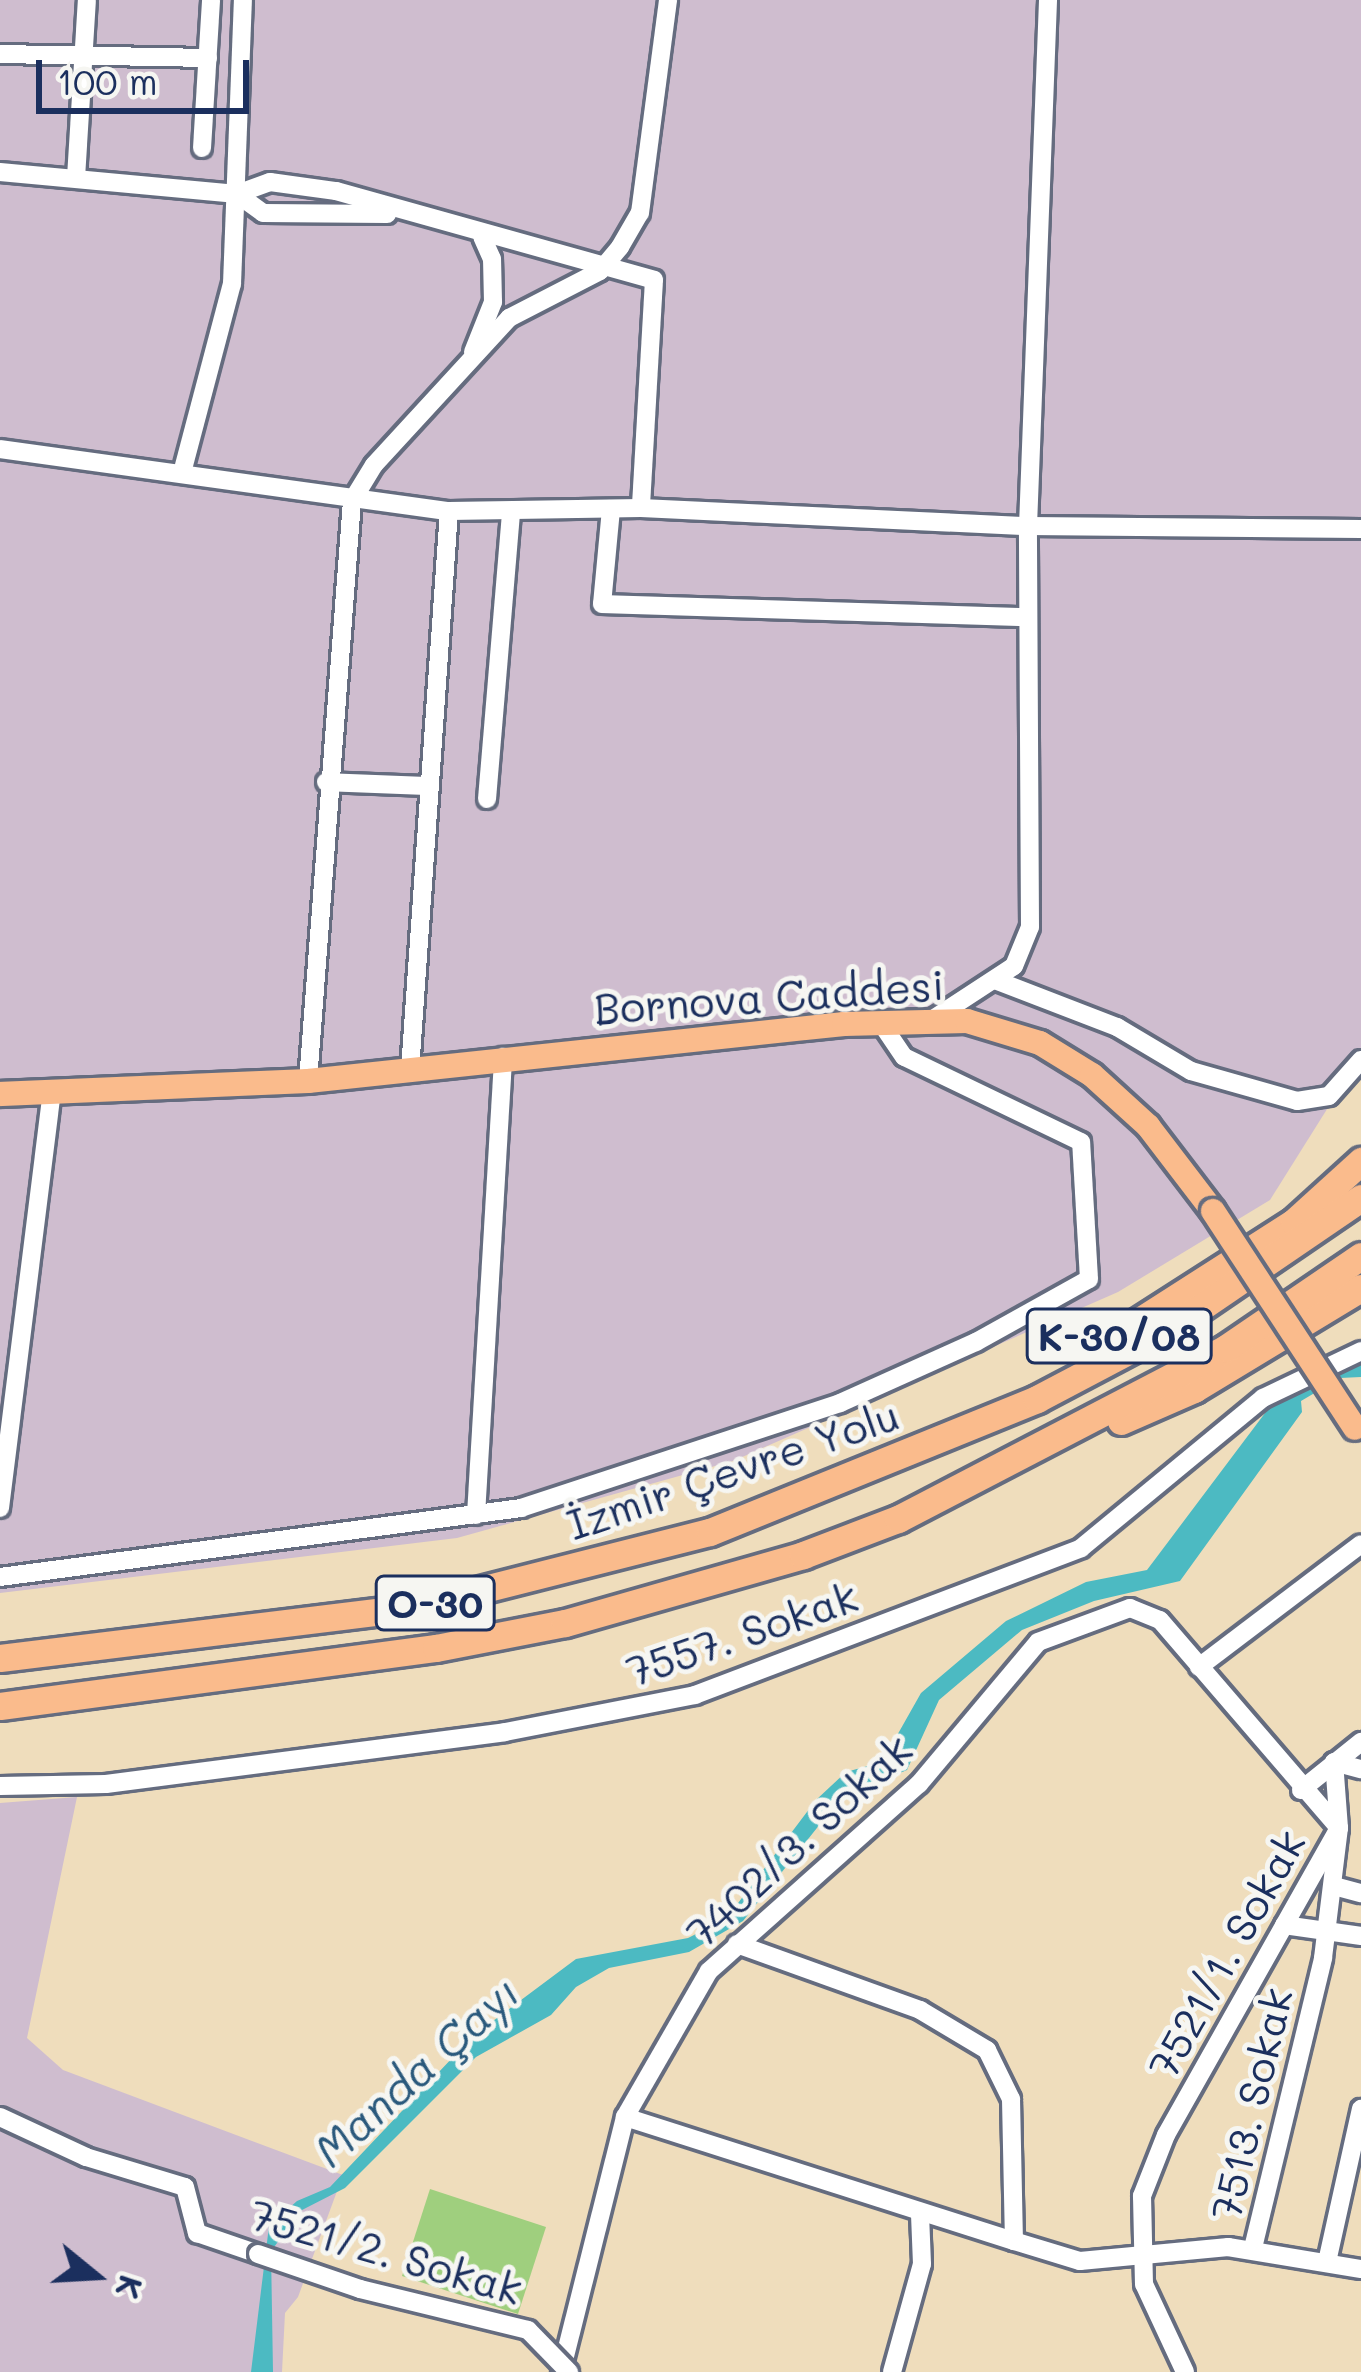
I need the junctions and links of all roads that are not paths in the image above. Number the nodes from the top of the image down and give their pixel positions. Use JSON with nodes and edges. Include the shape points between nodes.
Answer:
{"nodes":[{"id":1,"x":87,"y":0,"type":"edge"},
{"id":2,"x":211,"y":0,"type":"edge"},
{"id":3,"x":244,"y":0,"type":"edge"},
{"id":4,"x":668,"y":0,"type":"edge"},
{"id":5,"x":1048,"y":0,"type":"edge"},
{"id":6,"x":0,"y":55,"type":"edge"},
{"id":7,"x":83,"y":56,"type":"junction"},
{"id":8,"x":208,"y":58,"type":"junction"},
{"id":9,"x":202,"y":148,"type":"dead end"},
{"id":10,"x":0,"y":172,"type":"edge"},
{"id":11,"x":76,"y":178,"type":"junction"},
{"id":12,"x":237,"y":194,"type":"junction"},
{"id":13,"x":399,"y":213,"type":"junction"},
{"id":14,"x":482,"y":237,"type":"junction"},
{"id":15,"x":600,"y":271,"type":"junction"},
{"id":16,"x":467,"y":368,"type":"junction"},
{"id":17,"x":0,"y":449,"type":"edge"},
{"id":18,"x":183,"y":470,"type":"junction"},
{"id":19,"x":352,"y":501,"type":"junction"},
{"id":20,"x":641,"y":508,"type":"junction"},
{"id":21,"x":611,"y":509,"type":"junction"},
{"id":22,"x":449,"y":511,"type":"junction"},
{"id":23,"x":511,"y":511,"type":"junction"},
{"id":24,"x":1028,"y":526,"type":"junction"},
{"id":25,"x":1361,"y":529,"type":"edge"},
{"id":26,"x":1026,"y":617,"type":"junction"},
{"id":27,"x":326,"y":782,"type":"junction"},
{"id":28,"x":424,"y":786,"type":"junction"},
{"id":29,"x":487,"y":799,"type":"dead end"},
{"id":30,"x":994,"y":980,"type":"junction"},
{"id":31,"x":930,"y":1022,"type":"junction"},
{"id":32,"x":881,"y":1023,"type":"junction"},
{"id":33,"x":503,"y":1058,"type":"junction"},
{"id":34,"x":1361,"y":1060,"type":"edge"},
{"id":35,"x":410,"y":1070,"type":"junction"},
{"id":36,"x":308,"y":1082,"type":"junction"},
{"id":37,"x":0,"y":1094,"type":"edge"},
{"id":38,"x":52,"y":1094,"type":"junction"},
{"id":39,"x":1361,"y":1161,"type":"edge"},
{"id":40,"x":1361,"y":1198,"type":"edge"},
{"id":41,"x":1361,"y":1256,"type":"edge"},
{"id":42,"x":1361,"y":1288,"type":"edge"},
{"id":43,"x":1361,"y":1351,"type":"edge"},
{"id":44,"x":1359,"y":1434,"type":"edge"},
{"id":45,"x":855,"y":1477,"type":"junction"},
{"id":46,"x":0,"y":1508,"type":"edge"},
{"id":47,"x":476,"y":1515,"type":"junction"},
{"id":48,"x":898,"y":1520,"type":"junction"},
{"id":49,"x":1361,"y":1544,"type":"edge"},
{"id":50,"x":0,"y":1577,"type":"edge"},
{"id":51,"x":1160,"y":1620,"type":"joint"},
{"id":52,"x":0,"y":1658,"type":"edge"},
{"id":53,"x":1199,"y":1666,"type":"junction"},
{"id":54,"x":0,"y":1706,"type":"edge"},
{"id":55,"x":1361,"y":1742,"type":"edge"},
{"id":56,"x":1334,"y":1762,"type":"junction"},
{"id":57,"x":1361,"y":1769,"type":"edge"},
{"id":58,"x":0,"y":1786,"type":"edge"},
{"id":59,"x":1300,"y":1790,"type":"junction"},
{"id":60,"x":1339,"y":1828,"type":"junction"},
{"id":61,"x":1361,"y":1832,"type":"edge"},
{"id":62,"x":1334,"y":1886,"type":"junction"},
{"id":63,"x":1361,"y":1893,"type":"edge"},
{"id":64,"x":1284,"y":1925,"type":"junction"},
{"id":65,"x":1327,"y":1926,"type":"junction"},
{"id":66,"x":1361,"y":1936,"type":"edge"},
{"id":67,"x":737,"y":1944,"type":"junction"},
{"id":68,"x":1361,"y":2109,"type":"edge"},
{"id":69,"x":625,"y":2116,"type":"junction"},
{"id":70,"x":0,"y":2117,"type":"edge"},
{"id":71,"x":920,"y":2215,"type":"junction"},
{"id":72,"x":1014,"y":2241,"type":"junction"},
{"id":73,"x":1253,"y":2248,"type":"junction"},
{"id":74,"x":1139,"y":2252,"type":"junction"},
{"id":75,"x":1327,"y":2262,"type":"junction"},
{"id":76,"x":1361,"y":2269,"type":"edge"},
{"id":77,"x":564,"y":2369,"type":"edge"},
{"id":78,"x":892,"y":2372,"type":"edge"},
{"id":79,"x":1185,"y":2372,"type":"edge"}],
"edges":[{"from":1,"to":7,"type":"street"},
{"from":2,"to":8,"type":"street"},
{"from":3,"to":12,"type":"street"},
{"from":4,"to":15,"type":"street","via":[[640,213]]},
{"from":5,"to":24,"type":"street"},
{"from":6,"to":7,"type":"street"},
{"from":7,"to":8,"type":"street"},
{"from":7,"to":11,"type":"street"},
{"from":8,"to":9,"type":"street"},
{"from":10,"to":11,"type":"street"},
{"from":11,"to":12,"type":"street"},
{"from":12,"to":13,"type":"street","via":[[263,213]]},
{"from":12,"to":13,"type":"street","via":[[270,182],[336,191]]},
{"from":12,"to":18,"type":"street","via":[[232,284]]},
{"from":13,"to":14,"type":"street"},
{"from":14,"to":15,"type":"street"},
{"from":14,"to":16,"type":"street","via":[[492,259],[493,302]]},
{"from":15,"to":16,"type":"street","via":[[509,318]]},
{"from":15,"to":20,"type":"street","via":[[654,280]]},
{"from":16,"to":19,"type":"street","via":[[374,465]]},
{"from":17,"to":18,"type":"street"},
{"from":18,"to":19,"type":"street"},
{"from":19,"to":22,"type":"street"},
{"from":19,"to":27,"type":"street"},
{"from":20,"to":21,"type":"street"},
{"from":20,"to":24,"type":"street"},
{"from":21,"to":23,"type":"street"},
{"from":21,"to":26,"type":"street","via":[[602,604]]},
{"from":22,"to":23,"type":"street"},
{"from":22,"to":28,"type":"street"},
{"from":23,"to":29,"type":"street"},
{"from":24,"to":25,"type":"street"},
{"from":24,"to":26,"type":"street"},
{"from":26,"to":30,"type":"street","via":[[1030,927],[1014,966]]},
{"from":27,"to":28,"type":"street"},
{"from":27,"to":36,"type":"street"},
{"from":28,"to":35,"type":"street"},
{"from":30,"to":31,"type":"street"},
{"from":30,"to":34,"type":"street","via":[[1117,1027],[1191,1071],[1297,1101],[1329,1096]]},
{"from":31,"to":32,"type":"main road","name":"Bornova Caddesi"},
{"from":31,"to":44,"type":"main road","name":"Bornova Caddesi","bridge":true,"via":[[967,1021],[1040,1043],[1092,1075],[1148,1126]]},
{"from":32,"to":33,"type":"main road","name":"Bornova Caddesi"},
{"from":32,"to":47,"type":"street","via":[[904,1057],[1081,1142],[1089,1279],[976,1342],[840,1403],[668,1465]]},
{"from":33,"to":35,"type":"main road","name":"Bornova Caddesi"},
{"from":33,"to":47,"type":"street"},
{"from":35,"to":36,"type":"main road","name":"Bornova Caddesi"},
{"from":36,"to":38,"type":"main road","name":"Bornova Caddesi"},
{"from":37,"to":38,"type":"main road","name":"Bornova Caddesi"},
{"from":38,"to":46,"type":"street"},
{"from":39,"to":45,"type":"highway","number":"K-30/08","via":[[1294,1222],[1124,1334]]},
{"from":40,"to":45,"type":"highway","name":"İzmir Çevre Yolu","number":"O-30","via":[[1166,1331],[1036,1399]]},
{"from":41,"to":48,"type":"highway","number":"O-30","via":[[1226,1348]]},
{"from":42,"to":48,"type":"highway","via":[[1194,1389]]},
{"from":43,"to":58,"type":"street","name":"7557. Sokak","via":[[1263,1398],[1082,1549],[695,1695],[527,1728],[106,1784]]},
{"from":45,"to":52,"type":"highway","name":"İzmir Çevre Yolu","number":"O-30","via":[[710,1532],[492,1592]]},
{"from":47,"to":50,"type":"street"},
{"from":48,"to":54,"type":"highway","number":"O-30","via":[[565,1623],[304,1668]]},
{"from":49,"to":53,"type":"street"},
{"from":51,"to":53,"type":"street","name":"7521/1. Sokak"},
{"from":51,"to":67,"type":"street","name":"7402/3. Sokak","via":[[1130,1608],[1038,1642],[919,1784]]},
{"from":53,"to":59,"type":"street","name":"7521/1. Sokak"},
{"from":55,"to":56,"type":"street"},
{"from":56,"to":57,"type":"street"},
{"from":56,"to":59,"type":"street"},
{"from":56,"to":60,"type":"street","name":"7513. Sokak"},
{"from":59,"to":60,"type":"street","name":"7521/1. Sokak"},
{"from":60,"to":61,"type":"street"},
{"from":60,"to":62,"type":"street","name":"7513. Sokak"},
{"from":60,"to":64,"type":"street","name":"7521/1. Sokak"},
{"from":62,"to":63,"type":"street"},
{"from":62,"to":65,"type":"street","name":"7513. Sokak"},
{"from":64,"to":65,"type":"street"},
{"from":64,"to":74,"type":"street","name":"7521/1. Sokak","via":[[1166,2135],[1142,2197]]},
{"from":65,"to":66,"type":"street"},
{"from":65,"to":73,"type":"street","name":"7513. Sokak"},
{"from":67,"to":69,"type":"street","name":"7402/3. Sokak","via":[[709,1971]]},
{"from":67,"to":72,"type":"street","via":[[920,2010],[987,2050],[1011,2099]]},
{"from":68,"to":75,"type":"street"},
{"from":69,"to":71,"type":"street"},
{"from":69,"to":77,"type":"street","name":"7402/3. Sokak"},
{"from":70,"to":77,"type":"street","name":"7521/2. Sokak","bridge":true,"via":[[86,2157],[185,2187],[197,2233],[360,2289],[528,2330]]},
{"from":71,"to":72,"type":"street"},
{"from":71,"to":78,"type":"street","via":[[922,2264]]},
{"from":72,"to":74,"type":"street","via":[[1080,2261]]},
{"from":73,"to":74,"type":"street"},
{"from":73,"to":75,"type":"street"},
{"from":74,"to":79,"type":"street","name":"7521/1. Sokak","via":[[1152,2309]]},
{"from":75,"to":76,"type":"street"}]}
